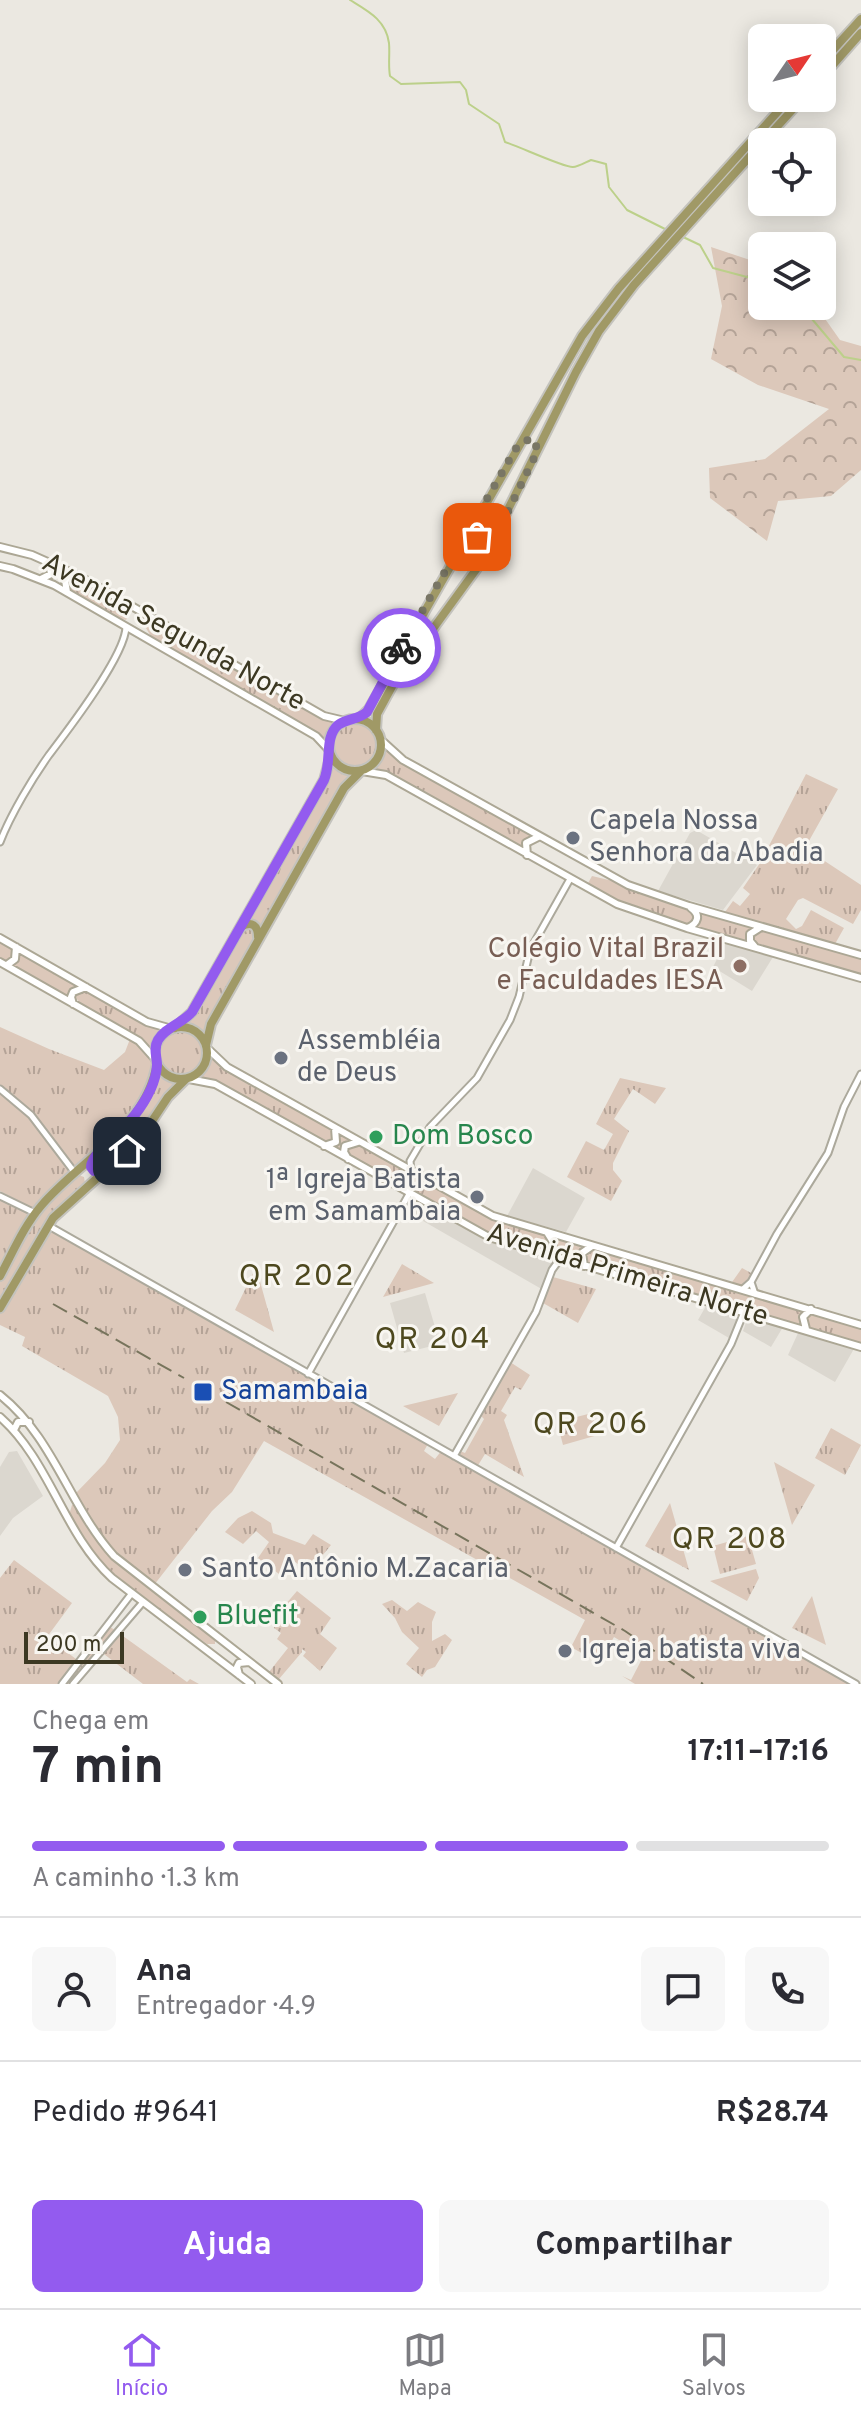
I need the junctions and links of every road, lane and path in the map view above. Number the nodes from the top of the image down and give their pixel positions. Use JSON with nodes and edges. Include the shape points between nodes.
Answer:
{"nodes":[{"id":1,"x":861,"y":19,"type":"edge"},
{"id":2,"x":861,"y":33,"type":"edge"},
{"id":3,"x":836,"y":47,"type":"edge"},
{"id":4,"x":836,"y":61,"type":"edge"},
{"id":5,"x":778,"y":112,"type":"edge"},
{"id":6,"x":790,"y":112,"type":"edge"},
{"id":7,"x":775,"y":128,"type":"edge"},
{"id":8,"x":748,"y":156,"type":"edge"},
{"id":9,"x":689,"y":217,"type":"junction"},
{"id":10,"x":652,"y":258,"type":"junction"},
{"id":11,"x":518,"y":445,"type":"junction"},
{"id":12,"x":538,"y":450,"type":"junction"},
{"id":13,"x":475,"y":520,"type":"junction"},
{"id":14,"x":497,"y":534,"type":"junction"},
{"id":15,"x":0,"y":547,"type":"edge"},
{"id":16,"x":48,"y":561,"type":"junction"},
{"id":17,"x":0,"y":566,"type":"edge"},
{"id":18,"x":79,"y":576,"type":"junction"},
{"id":19,"x":41,"y":579,"type":"junction"},
{"id":20,"x":67,"y":593,"type":"junction"},
{"id":21,"x":127,"y":631,"type":"junction"},
{"id":22,"x":359,"y":719,"type":"junction"},
{"id":23,"x":345,"y":721,"type":"junction"},
{"id":24,"x":376,"y":730,"type":"junction"},
{"id":25,"x":381,"y":740,"type":"junction"},
{"id":26,"x":330,"y":753,"type":"junction"},
{"id":27,"x":362,"y":771,"type":"junction"},
{"id":28,"x":538,"y":837,"type":"junction"},
{"id":29,"x":0,"y":842,"type":"edge"},
{"id":30,"x":527,"y":855,"type":"junction"},
{"id":31,"x":570,"y":879,"type":"junction"},
{"id":32,"x":689,"y":906,"type":"junction"},
{"id":33,"x":241,"y":927,"type":"junction"},
{"id":34,"x":761,"y":927,"type":"junction"},
{"id":35,"x":687,"y":928,"type":"junction"},
{"id":36,"x":0,"y":938,"type":"edge"},
{"id":37,"x":258,"y":938,"type":"junction"},
{"id":38,"x":16,"y":947,"type":"junction"},
{"id":39,"x":756,"y":947,"type":"junction"},
{"id":40,"x":861,"y":955,"type":"edge"},
{"id":41,"x":3,"y":964,"type":"edge"},
{"id":42,"x":861,"y":978,"type":"edge"},
{"id":43,"x":86,"y":987,"type":"junction"},
{"id":44,"x":73,"y":1004,"type":"junction"},
{"id":45,"x":173,"y":1028,"type":"junction"},
{"id":46,"x":207,"y":1047,"type":"junction"},
{"id":47,"x":156,"y":1062,"type":"junction"},
{"id":48,"x":861,"y":1074,"type":"edge"},
{"id":49,"x":187,"y":1079,"type":"junction"},
{"id":50,"x":0,"y":1089,"type":"edge"},
{"id":51,"x":335,"y":1128,"type":"junction"},
{"id":52,"x":358,"y":1142,"type":"junction"},
{"id":53,"x":324,"y":1146,"type":"junction"},
{"id":54,"x":92,"y":1157,"type":"junction"},
{"id":55,"x":348,"y":1160,"type":"junction"},
{"id":56,"x":410,"y":1161,"type":"junction"},
{"id":57,"x":400,"y":1165,"type":"junction"},
{"id":58,"x":103,"y":1171,"type":"junction"},
{"id":59,"x":411,"y":1171,"type":"junction"},
{"id":60,"x":71,"y":1172,"type":"junction"},
{"id":61,"x":87,"y":1186,"type":"junction"},
{"id":62,"x":409,"y":1194,"type":"junction"},
{"id":63,"x":0,"y":1196,"type":"edge"},
{"id":64,"x":31,"y":1214,"type":"junction"},
{"id":65,"x":48,"y":1225,"type":"junction"},
{"id":66,"x":548,"y":1233,"type":"junction"},
{"id":67,"x":592,"y":1246,"type":"junction"},
{"id":68,"x":541,"y":1253,"type":"junction"},
{"id":69,"x":549,"y":1256,"type":"junction"},
{"id":70,"x":560,"y":1259,"type":"junction"},
{"id":71,"x":584,"y":1266,"type":"junction"},
{"id":72,"x":552,"y":1270,"type":"junction"},
{"id":73,"x":0,"y":1276,"type":"edge"},
{"id":74,"x":751,"y":1282,"type":"junction"},
{"id":75,"x":743,"y":1290,"type":"junction"},
{"id":76,"x":755,"y":1294,"type":"junction"},
{"id":77,"x":0,"y":1308,"type":"edge"},
{"id":78,"x":811,"y":1309,"type":"junction"},
{"id":79,"x":744,"y":1312,"type":"junction"},
{"id":80,"x":861,"y":1325,"type":"edge"},
{"id":81,"x":807,"y":1330,"type":"junction"},
{"id":82,"x":861,"y":1347,"type":"edge"},
{"id":83,"x":308,"y":1374,"type":"junction"},
{"id":84,"x":0,"y":1395,"type":"edge"},
{"id":85,"x":0,"y":1417,"type":"edge"},
{"id":86,"x":29,"y":1422,"type":"junction"},
{"id":87,"x":14,"y":1430,"type":"junction"},
{"id":88,"x":454,"y":1456,"type":"junction"},
{"id":89,"x":62,"y":1472,"type":"junction"},
{"id":90,"x":45,"y":1479,"type":"junction"},
{"id":91,"x":80,"y":1506,"type":"junction"},
{"id":92,"x":66,"y":1516,"type":"junction"},
{"id":93,"x":616,"y":1548,"type":"junction"},
{"id":94,"x":132,"y":1593,"type":"junction"},
{"id":95,"x":143,"y":1602,"type":"junction"},
{"id":96,"x":216,"y":1637,"type":"junction"},
{"id":97,"x":206,"y":1650,"type":"junction"},
{"id":98,"x":249,"y":1662,"type":"junction"},
{"id":99,"x":240,"y":1676,"type":"junction"},
{"id":100,"x":62,"y":1684,"type":"edge"},
{"id":101,"x":73,"y":1684,"type":"edge"},
{"id":102,"x":251,"y":1684,"type":"edge"},
{"id":103,"x":278,"y":1684,"type":"edge"},
{"id":104,"x":856,"y":1684,"type":"edge"}],
"edges":[{"from":1,"to":3,"type":"main road"},
{"from":2,"to":4,"type":"main road"},
{"from":5,"to":9,"type":"main road"},
{"from":6,"to":7,"type":"main road"},
{"from":8,"to":9,"type":"main road"},
{"from":9,"to":10,"type":"main road"},
{"from":10,"to":11,"type":"main road","via":[[582,336]]},
{"from":10,"to":12,"type":"main road","via":[[581,361]]},
{"from":11,"to":12,"type":"main road","via":[[532,438]]},
{"from":11,"to":13,"type":"main road"},
{"from":12,"to":14,"type":"main road"},
{"from":13,"to":14,"type":"main road","via":[[479,539]]},
{"from":13,"to":22,"type":"main road"},
{"from":14,"to":24,"type":"main road","via":[[476,573],[411,655],[377,714]]},
{"from":15,"to":16,"type":"main road","name":"Avenida Segunda Norte"},
{"from":16,"to":18,"type":"main road","name":"Avenida Segunda Norte"},
{"from":16,"to":19,"type":"main road","via":[[51,574]]},
{"from":17,"to":19,"type":"main road","name":"Avenida Segunda Norte"},
{"from":18,"to":20,"type":"main road","via":[[65,579]]},
{"from":18,"to":23,"type":"main road","name":"Avenida Segunda Norte","via":[[324,716]]},
{"from":19,"to":20,"type":"main road","name":"Avenida Segunda Norte"},
{"from":20,"to":21,"type":"main road","name":"Avenida Segunda Norte"},
{"from":21,"to":26,"type":"main road","name":"Avenida Segunda Norte","via":[[316,736]]},
{"from":21,"to":29,"type":"street"},
{"from":22,"to":23,"type":"main road"},
{"from":22,"to":24,"type":"main road"},
{"from":23,"to":26,"type":"main road","via":[[334,730]]},
{"from":24,"to":25,"type":"main road"},
{"from":25,"to":27,"type":"main road","via":[[375,762]]},
{"from":25,"to":28,"type":"main road","via":[[403,760]]},
{"from":26,"to":27,"type":"main road","via":[[342,768]]},
{"from":26,"to":33,"type":"main road","via":[[324,780]]},
{"from":27,"to":30,"type":"main road","via":[[386,775]]},
{"from":27,"to":37,"type":"main road","via":[[344,788]]},
{"from":28,"to":30,"type":"main road","via":[[526,843]]},
{"from":28,"to":32,"type":"main road","via":[[628,885]]},
{"from":30,"to":31,"type":"main road"},
{"from":31,"to":35,"type":"main road","via":[[627,908]]},
{"from":31,"to":56,"type":"street","via":[[530,950],[515,1010],[485,1066],[430,1127]]},
{"from":32,"to":34,"type":"main road"},
{"from":32,"to":35,"type":"main road","via":[[698,919]]},
{"from":33,"to":37,"type":"main road","via":[[254,925]]},
{"from":33,"to":45,"type":"main road","via":[[192,1012]]},
{"from":34,"to":39,"type":"main road","via":[[750,934]]},
{"from":34,"to":40,"type":"main road"},
{"from":35,"to":39,"type":"main road"},
{"from":36,"to":38,"type":"main road"},
{"from":37,"to":46,"type":"main road","via":[[211,1024]]},
{"from":38,"to":41,"type":"main road","via":[[15,959]]},
{"from":38,"to":43,"type":"main road"},
{"from":39,"to":42,"type":"main road"},
{"from":41,"to":44,"type":"main road"},
{"from":43,"to":44,"type":"main road","via":[[73,992]]},
{"from":43,"to":45,"type":"main road","via":[[147,1022]]},
{"from":44,"to":47,"type":"main road","via":[[139,1041]]},
{"from":45,"to":46,"type":"main road","via":[[191,1029]]},
{"from":45,"to":47,"type":"main road","via":[[158,1040]]},
{"from":46,"to":49,"type":"main road","via":[[202,1070]]},
{"from":46,"to":51,"type":"main road","name":"Avenida Primeira Norte","via":[[227,1067]]},
{"from":47,"to":49,"type":"main road","via":[[168,1076]]},
{"from":47,"to":54,"type":"main road","via":[[152,1087],[139,1109]]},
{"from":48,"to":74,"type":"street","via":[[828,1153]]},
{"from":49,"to":53,"type":"main road","name":"Avenida Primeira Norte","via":[[215,1084]]},
{"from":49,"to":58,"type":"main road","via":[[140,1137]]},
{"from":50,"to":60,"type":"street","via":[[31,1115]]},
{"from":51,"to":52,"type":"main road","name":"Avenida Primeira Norte"},
{"from":51,"to":53,"type":"main road","via":[[336,1142]]},
{"from":52,"to":55,"type":"main road","via":[[345,1146]]},
{"from":52,"to":57,"type":"main road","name":"Avenida Primeira Norte"},
{"from":53,"to":55,"type":"main road","name":"Avenida Primeira Norte"},
{"from":54,"to":58,"type":"main road","via":[[92,1170]]},
{"from":54,"to":60,"type":"main road"},
{"from":55,"to":62,"type":"main road","name":"Avenida Primeira Norte"},
{"from":56,"to":57,"type":"street"},
{"from":56,"to":59,"type":"street"},
{"from":57,"to":59,"type":"main road","name":"Avenida Primeira Norte"},
{"from":58,"to":61,"type":"main road"},
{"from":59,"to":66,"type":"main road","name":"Avenida Primeira Norte","via":[[493,1216]]},
{"from":60,"to":61,"type":"main road","via":[[86,1177]]},
{"from":60,"to":64,"type":"main road"},
{"from":61,"to":65,"type":"main road"},
{"from":62,"to":68,"type":"main road","name":"Avenida Primeira Norte","via":[[489,1237]]},
{"from":62,"to":83,"type":"street"},
{"from":63,"to":64,"type":"street"},
{"from":64,"to":73,"type":"main road"},
{"from":65,"to":77,"type":"main road"},
{"from":65,"to":83,"type":"street"},
{"from":66,"to":67,"type":"main road","name":"Avenida Primeira Norte"},
{"from":66,"to":68,"type":"main road","via":[[552,1248]]},
{"from":67,"to":71,"type":"main road","via":[[582,1253]]},
{"from":67,"to":75,"type":"main road","name":"Avenida Primeira Norte"},
{"from":68,"to":69,"type":"main road","name":"Avenida Primeira Norte"},
{"from":69,"to":70,"type":"main road","name":"Avenida Primeira Norte"},
{"from":69,"to":72,"type":"street"},
{"from":70,"to":71,"type":"main road","name":"Avenida Primeira Norte"},
{"from":70,"to":72,"type":"street"},
{"from":71,"to":79,"type":"main road","name":"Avenida Primeira Norte"},
{"from":72,"to":88,"type":"street","via":[[536,1312]]},
{"from":74,"to":75,"type":"street"},
{"from":74,"to":76,"type":"street"},
{"from":75,"to":76,"type":"main road","name":"Avenida Primeira Norte"},
{"from":76,"to":78,"type":"main road","name":"Avenida Primeira Norte"},
{"from":78,"to":80,"type":"main road","name":"Avenida Primeira Norte"},
{"from":78,"to":81,"type":"main road","via":[[803,1317]]},
{"from":79,"to":81,"type":"main road","name":"Avenida Primeira Norte"},
{"from":79,"to":93,"type":"street"},
{"from":81,"to":82,"type":"main road","name":"Avenida Primeira Norte"},
{"from":83,"to":88,"type":"street"},
{"from":84,"to":86,"type":"main road"},
{"from":85,"to":87,"type":"main road"},
{"from":86,"to":87,"type":"main road","via":[[20,1421]]},
{"from":86,"to":89,"type":"main road"},
{"from":87,"to":90,"type":"main road"},
{"from":88,"to":93,"type":"street"},
{"from":89,"to":90,"type":"main road","via":[[56,1480]]},
{"from":89,"to":91,"type":"main road"},
{"from":90,"to":92,"type":"main road"},
{"from":91,"to":92,"type":"main road","via":[[70,1505]]},
{"from":91,"to":96,"type":"main road","via":[[114,1556]]},
{"from":92,"to":94,"type":"main road","via":[[96,1563]]},
{"from":93,"to":104,"type":"street"},
{"from":94,"to":95,"type":"main road"},
{"from":94,"to":100,"type":"street"},
{"from":95,"to":97,"type":"main road"},
{"from":95,"to":101,"type":"street"},
{"from":96,"to":97,"type":"main road","via":[[216,1646]]},
{"from":96,"to":98,"type":"main road"},
{"from":97,"to":99,"type":"main road"},
{"from":98,"to":99,"type":"main road","via":[[238,1664]]},
{"from":98,"to":103,"type":"main road"},
{"from":99,"to":102,"type":"main road"}]}
